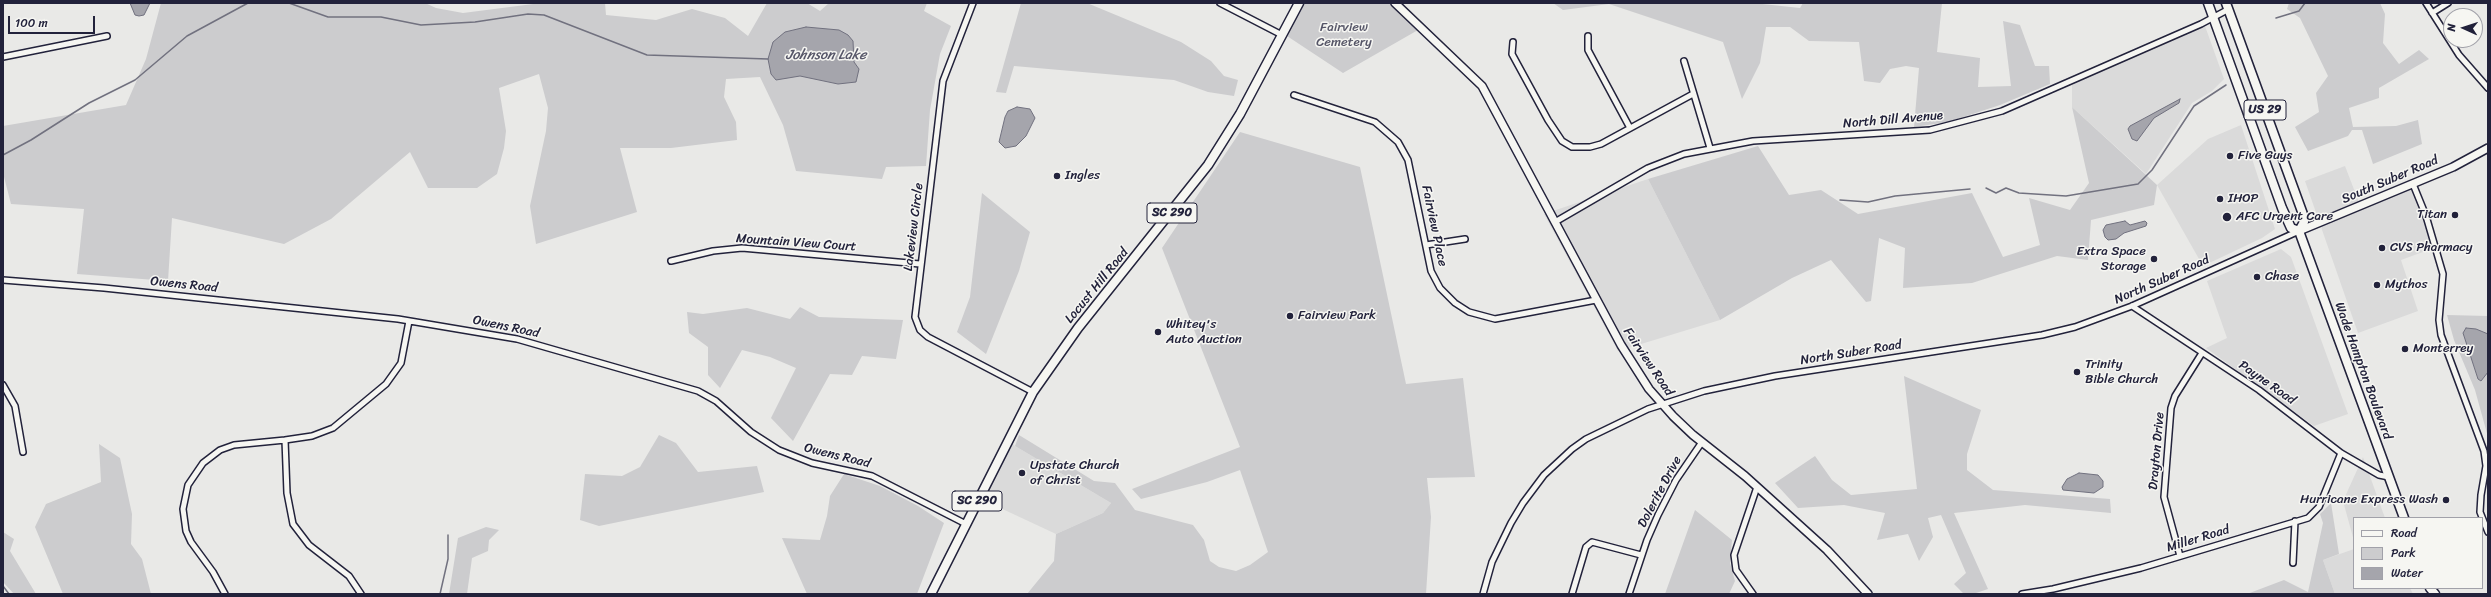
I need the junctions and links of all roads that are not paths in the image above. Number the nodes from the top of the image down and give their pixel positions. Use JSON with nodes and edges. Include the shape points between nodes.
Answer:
{"nodes":[{"id":1,"x":974,"y":3,"type":"edge"},
{"id":2,"x":1220,"y":3,"type":"edge"},
{"id":3,"x":1299,"y":3,"type":"edge"},
{"id":4,"x":1395,"y":3,"type":"edge"},
{"id":5,"x":2208,"y":3,"type":"edge"},
{"id":6,"x":2426,"y":3,"type":"edge"},
{"id":7,"x":2448,"y":3,"type":"edge"},
{"id":8,"x":2227,"y":6,"type":"edge"},
{"id":9,"x":2432,"y":13,"type":"junction"},
{"id":10,"x":2213,"y":16,"type":"junction"},
{"id":11,"x":1282,"y":35,"type":"junction"},
{"id":12,"x":107,"y":36,"type":"dead end"},
{"id":13,"x":1588,"y":36,"type":"dead end"},
{"id":14,"x":1513,"y":42,"type":"dead end"},
{"id":15,"x":3,"y":57,"type":"edge"},
{"id":16,"x":1684,"y":61,"type":"dead end"},
{"id":17,"x":2488,"y":88,"type":"edge"},
{"id":18,"x":1693,"y":94,"type":"junction"},
{"id":19,"x":1294,"y":95,"type":"dead end"},
{"id":20,"x":1630,"y":128,"type":"junction"},
{"id":21,"x":1710,"y":148,"type":"junction"},
{"id":22,"x":2488,"y":148,"type":"edge"},
{"id":23,"x":2413,"y":184,"type":"junction"},
{"id":24,"x":1555,"y":222,"type":"junction"},
{"id":25,"x":2299,"y":231,"type":"junction"},
{"id":26,"x":1465,"y":238,"type":"dead end"},
{"id":27,"x":1426,"y":245,"type":"junction"},
{"id":28,"x":670,"y":261,"type":"dead end"},
{"id":29,"x":920,"y":264,"type":"junction"},
{"id":30,"x":3,"y":280,"type":"edge"},
{"id":31,"x":1596,"y":300,"type":"junction"},
{"id":32,"x":2132,"y":306,"type":"junction"},
{"id":33,"x":409,"y":321,"type":"junction"},
{"id":34,"x":2202,"y":353,"type":"junction"},
{"id":35,"x":3,"y":385,"type":"edge"},
{"id":36,"x":1033,"y":392,"type":"junction"},
{"id":37,"x":1662,"y":404,"type":"junction"},
{"id":38,"x":285,"y":440,"type":"junction"},
{"id":39,"x":1702,"y":442,"type":"junction"},
{"id":40,"x":23,"y":452,"type":"dead end"},
{"id":41,"x":2341,"y":453,"type":"junction"},
{"id":42,"x":2389,"y":477,"type":"junction"},
{"id":43,"x":1757,"y":487,"type":"junction"},
{"id":44,"x":2404,"y":517,"type":"edge"},
{"id":45,"x":2481,"y":517,"type":"edge"},
{"id":46,"x":2295,"y":521,"type":"junction"},
{"id":47,"x":966,"y":524,"type":"junction"},
{"id":48,"x":1641,"y":555,"type":"junction"},
{"id":49,"x":2180,"y":556,"type":"junction"},
{"id":50,"x":2293,"y":563,"type":"dead end"},
{"id":51,"x":225,"y":594,"type":"edge"},
{"id":52,"x":362,"y":594,"type":"edge"},
{"id":53,"x":931,"y":594,"type":"edge"},
{"id":54,"x":1483,"y":594,"type":"edge"},
{"id":55,"x":1572,"y":594,"type":"edge"},
{"id":56,"x":1629,"y":594,"type":"edge"},
{"id":57,"x":1753,"y":594,"type":"edge"},
{"id":58,"x":1868,"y":594,"type":"edge"},
{"id":59,"x":2022,"y":594,"type":"edge"}],
"edges":[{"from":1,"to":29,"type":"street","name":"Lakeview Circle","via":[[942,80]]},
{"from":2,"to":11,"type":"street"},
{"from":3,"to":11,"type":"main road","name":"Locust Hill Road","number":"SC 290"},
{"from":4,"to":24,"type":"street","name":"Fairview Road","via":[[1482,86]]},
{"from":5,"to":10,"type":"main road","number":"US 29"},
{"from":6,"to":9,"type":"street"},
{"from":7,"to":9,"type":"street"},
{"from":8,"to":10,"type":"street","name":"North Dill Avenue"},
{"from":8,"to":25,"type":"main road","number":"US 29","via":[[2304,217]]},
{"from":9,"to":17,"type":"street","via":[[2459,55]]},
{"from":10,"to":21,"type":"street","name":"North Dill Avenue","via":[[2201,24],[2023,103],[1951,126],[1918,132],[1753,141]]},
{"from":10,"to":25,"type":"main road","number":"US 29","via":[[2282,208],[2291,228]]},
{"from":11,"to":36,"type":"main road","name":"Locust Hill Road","number":"SC 290","via":[[1240,114],[1208,165],[1078,328]]},
{"from":12,"to":15,"type":"street"},
{"from":13,"to":20,"type":"street","via":[[1588,50]]},
{"from":14,"to":20,"type":"street","via":[[1512,54],[1562,141],[1572,147],[1590,147]]},
{"from":16,"to":18,"type":"street"},
{"from":18,"to":20,"type":"street"},
{"from":18,"to":21,"type":"street"},
{"from":19,"to":27,"type":"street","name":"Fairview Place","via":[[1366,119],[1393,136],[1408,160]]},
{"from":21,"to":24,"type":"street","name":"North Dill Avenue","via":[[1665,160],[1648,168]]},
{"from":22,"to":23,"type":"street","name":"South Suber Road"},
{"from":23,"to":25,"type":"street","name":"South Suber Road"},
{"from":23,"to":45,"type":"street","via":[[2426,216],[2443,274],[2439,320],[2441,335],[2484,451],[2486,466],[2481,495]]},
{"from":24,"to":31,"type":"street","name":"Fairview Road"},
{"from":25,"to":32,"type":"street","name":"North Suber Road"},
{"from":25,"to":42,"type":"main road","name":"Wade Hampton Boulevard","number":"US 29"},
{"from":26,"to":27,"type":"street"},
{"from":27,"to":31,"type":"street","name":"Fairview Place","via":[[1431,271],[1440,288],[1460,307],[1482,316],[1504,318]]},
{"from":28,"to":29,"type":"street","name":"Mountain View Court","via":[[713,251],[742,248]]},
{"from":29,"to":36,"type":"street","name":"Lakeview Circle","via":[[915,314],[920,330]]},
{"from":30,"to":33,"type":"street","name":"Owens Road","via":[[204,298]]},
{"from":31,"to":37,"type":"street","name":"Fairview Road","via":[[1632,364]]},
{"from":32,"to":34,"type":"street","name":"Payne Road"},
{"from":32,"to":37,"type":"street","name":"North Suber Road","via":[[2092,321],[2042,335],[1791,373],[1704,391]]},
{"from":33,"to":38,"type":"street","via":[[401,363],[386,384],[347,419],[333,428],[312,436]]},
{"from":33,"to":47,"type":"street","name":"Owens Road","via":[[517,339],[698,391],[716,401],[752,432],[779,450],[812,463],[872,476]]},
{"from":34,"to":41,"type":"street","name":"Payne Road","via":[[2259,390]]},
{"from":34,"to":49,"type":"street","name":"Drayton Drive","via":[[2175,396],[2171,408],[2164,497]]},
{"from":35,"to":40,"type":"street","via":[[15,406]]},
{"from":36,"to":47,"type":"main road","name":"Locust Hill Road","number":"SC 290"},
{"from":37,"to":39,"type":"street","name":"Fairview Road"},
{"from":37,"to":54,"type":"street","name":"North Suber Road","via":[[1586,439],[1544,475],[1511,523],[1492,562]]},
{"from":38,"to":51,"type":"street","via":[[234,445],[220,450],[203,463],[188,485],[183,509],[186,531]]},
{"from":38,"to":52,"type":"street","via":[[287,493],[293,524],[309,545],[349,576]]},
{"from":39,"to":43,"type":"street","name":"Fairview Road"},
{"from":39,"to":48,"type":"street","name":"Dolerite Drive","via":[[1666,497]]},
{"from":41,"to":42,"type":"street","name":"Payne Road","via":[[2379,475]]},
{"from":41,"to":46,"type":"street","name":"Miller Road","via":[[2317,510],[2308,518]]},
{"from":42,"to":44,"type":"main road","name":"Wade Hampton Boulevard","number":"US 29"},
{"from":43,"to":57,"type":"street","via":[[1734,555],[1736,570]]},
{"from":43,"to":58,"type":"street","name":"Fairview Road","via":[[1827,550]]},
{"from":46,"to":49,"type":"street","name":"Miller Road"},
{"from":46,"to":50,"type":"street"},
{"from":47,"to":53,"type":"main road","name":"Locust Hill Road","number":"SC 290"},
{"from":48,"to":55,"type":"street","via":[[1592,542],[1586,547]]},
{"from":48,"to":56,"type":"street","name":"Dolerite Drive"},
{"from":49,"to":59,"type":"street","name":"Miller Road","via":[[2053,589]]}]}
